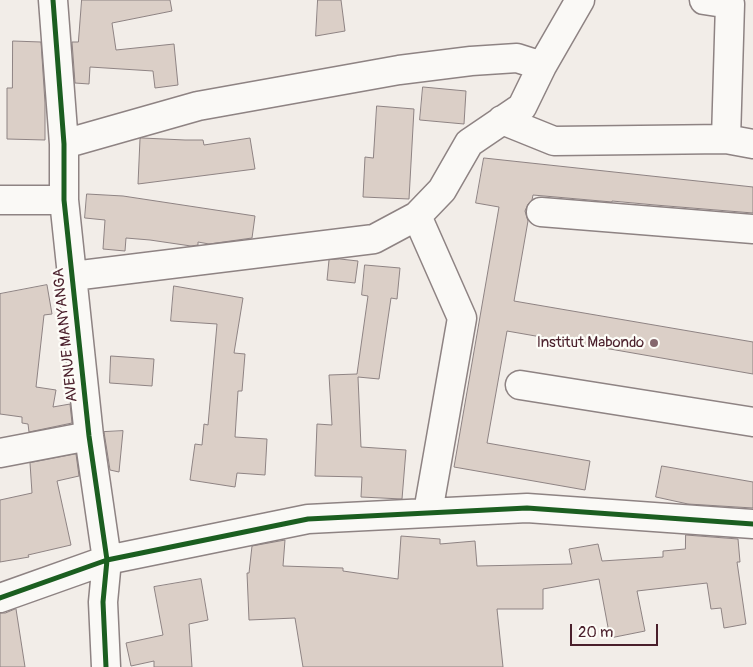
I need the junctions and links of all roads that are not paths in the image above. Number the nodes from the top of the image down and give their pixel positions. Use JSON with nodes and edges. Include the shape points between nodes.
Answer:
{"nodes":[{"id":1,"x":53,"y":0,"type":"edge"},
{"id":2,"x":580,"y":0,"type":"edge"},
{"id":3,"x":704,"y":0,"type":"edge"},
{"id":4,"x":737,"y":7,"type":"edge"},
{"id":5,"x":542,"y":66,"type":"junction"},
{"id":6,"x":502,"y":120,"type":"junction"},
{"id":7,"x":726,"y":139,"type":"junction"},
{"id":8,"x":64,"y":144,"type":"junction"},
{"id":9,"x":753,"y":144,"type":"edge"},
{"id":10,"x":0,"y":200,"type":"edge"},
{"id":11,"x":64,"y":200,"type":"junction"},
{"id":12,"x":541,"y":212,"type":"dead end"},
{"id":13,"x":417,"y":216,"type":"junction"},
{"id":14,"x":753,"y":230,"type":"edge"},
{"id":15,"x":73,"y":276,"type":"junction"},
{"id":16,"x":520,"y":385,"type":"dead end"},
{"id":17,"x":753,"y":422,"type":"edge"},
{"id":18,"x":90,"y":436,"type":"junction"},
{"id":19,"x":0,"y":453,"type":"edge"},
{"id":20,"x":428,"y":512,"type":"junction"},
{"id":21,"x":753,"y":524,"type":"edge"},
{"id":22,"x":106,"y":560,"type":"junction"},
{"id":23,"x":0,"y":598,"type":"edge"},
{"id":24,"x":106,"y":667,"type":"edge"}],
"edges":[{"from":1,"to":8,"type":"street","name":"AVENUE MANYANGA"},
{"from":2,"to":5,"type":"street"},
{"from":3,"to":4,"type":"street"},
{"from":4,"to":7,"type":"street"},
{"from":5,"to":6,"type":"street","via":[[522,107]]},
{"from":5,"to":8,"type":"street","via":[[517,58],[399,70],[198,106]]},
{"from":6,"to":7,"type":"street","via":[[554,141]]},
{"from":6,"to":13,"type":"street","via":[[469,143],[442,190]]},
{"from":7,"to":9,"type":"street"},
{"from":8,"to":11,"type":"street","name":"AVENUE MANYANGA"},
{"from":10,"to":11,"type":"street"},
{"from":11,"to":15,"type":"street","name":"AVENUE MANYANGA"},
{"from":12,"to":14,"type":"street"},
{"from":13,"to":15,"type":"street","via":[[374,239]]},
{"from":13,"to":20,"type":"street","via":[[462,318]]},
{"from":15,"to":18,"type":"street","name":"AVENUE MANYANGA"},
{"from":16,"to":17,"type":"street"},
{"from":18,"to":19,"type":"street"},
{"from":18,"to":22,"type":"street","name":"AVENUE MANYANGA"},
{"from":20,"to":21,"type":"street","via":[[527,508]]},
{"from":20,"to":22,"type":"street","via":[[308,519]]},
{"from":22,"to":23,"type":"street"},
{"from":22,"to":24,"type":"street","name":"AVENUE MANYANGA","via":[[103,602]]}]}
